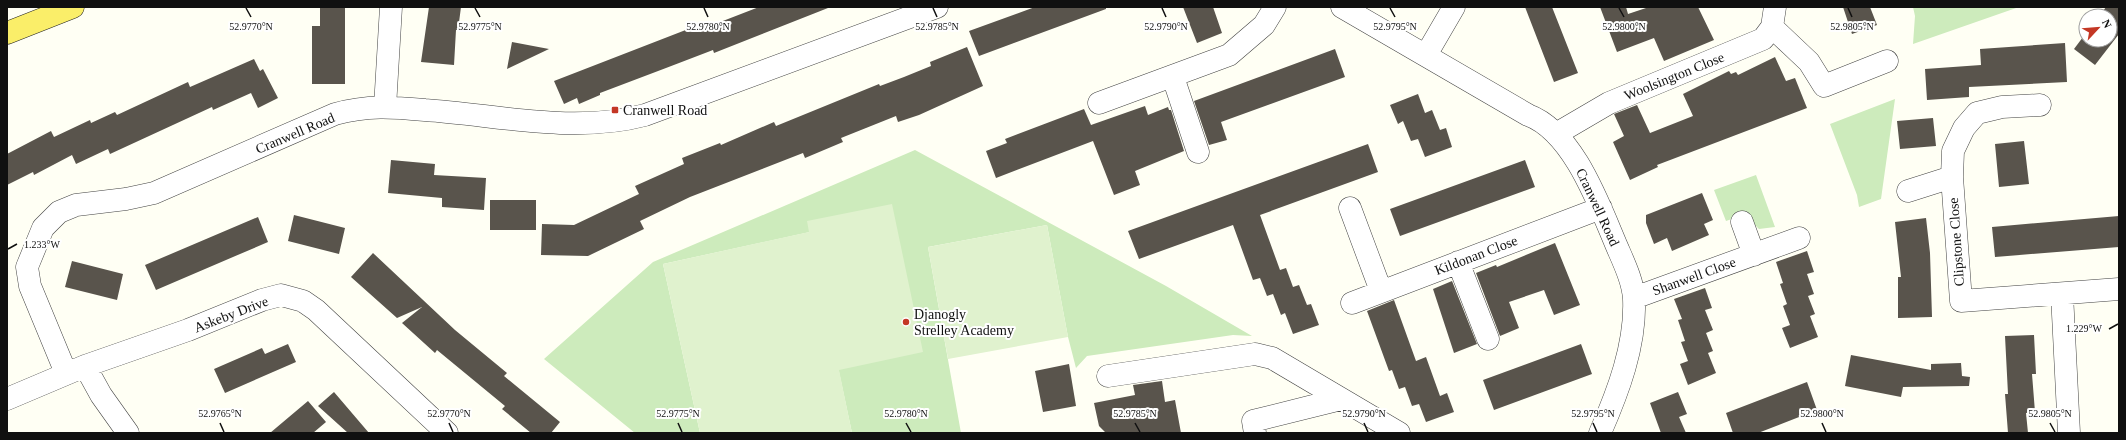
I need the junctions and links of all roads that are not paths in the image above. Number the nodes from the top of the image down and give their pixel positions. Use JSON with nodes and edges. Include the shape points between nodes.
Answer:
{"nodes":[{"id":1,"x":73,"y":7,"type":"edge"},
{"id":2,"x":390,"y":7,"type":"edge"},
{"id":3,"x":937,"y":7,"type":"edge"},
{"id":4,"x":1275,"y":7,"type":"edge"},
{"id":5,"x":1342,"y":7,"type":"edge"},
{"id":6,"x":1454,"y":7,"type":"edge"},
{"id":7,"x":1774,"y":17,"type":"edge"},
{"id":8,"x":7,"y":32,"type":"edge"},
{"id":9,"x":1426,"y":55,"type":"junction"},
{"id":10,"x":1887,"y":61,"type":"dead end"},
{"id":11,"x":1173,"y":76,"type":"junction"},
{"id":12,"x":1099,"y":103,"type":"dead end"},
{"id":13,"x":2040,"y":105,"type":"dead end"},
{"id":14,"x":385,"y":107,"type":"junction"},
{"id":15,"x":1556,"y":134,"type":"junction"},
{"id":16,"x":1198,"y":152,"type":"dead end"},
{"id":17,"x":1952,"y":177,"type":"junction"},
{"id":18,"x":1908,"y":191,"type":"dead end"},
{"id":19,"x":1350,"y":208,"type":"dead end"},
{"id":20,"x":1601,"y":208,"type":"junction"},
{"id":21,"x":1742,"y":222,"type":"dead end"},
{"id":22,"x":1799,"y":238,"type":"dead end"},
{"id":23,"x":1754,"y":255,"type":"junction"},
{"id":24,"x":1458,"y":262,"type":"junction"},
{"id":25,"x":2119,"y":289,"type":"edge"},
{"id":26,"x":1381,"y":292,"type":"junction"},
{"id":27,"x":2062,"y":294,"type":"junction"},
{"id":28,"x":1634,"y":298,"type":"junction"},
{"id":29,"x":1352,"y":303,"type":"dead end"},
{"id":30,"x":1488,"y":339,"type":"dead end"},
{"id":31,"x":75,"y":370,"type":"junction"},
{"id":32,"x":1108,"y":376,"type":"dead end"},
{"id":33,"x":7,"y":399,"type":"edge"},
{"id":34,"x":1342,"y":399,"type":"junction"},
{"id":35,"x":128,"y":433,"type":"edge"},
{"id":36,"x":447,"y":433,"type":"edge"},
{"id":37,"x":1255,"y":433,"type":"edge"},
{"id":38,"x":1399,"y":433,"type":"edge"},
{"id":39,"x":1600,"y":433,"type":"edge"},
{"id":40,"x":2069,"y":433,"type":"edge"}],
"edges":[{"from":1,"to":8,"type":"main road"},
{"from":2,"to":14,"type":"street"},
{"from":3,"to":14,"type":"street","name":"Cranwell Road","via":[[621,122],[566,124]]},
{"from":4,"to":11,"type":"street","via":[[1264,24],[1229,55]]},
{"from":5,"to":9,"type":"street","name":"Cranwell Road"},
{"from":6,"to":9,"type":"street"},
{"from":7,"to":10,"type":"street","via":[[1824,86]]},
{"from":7,"to":15,"type":"street","name":"Woolsington Close","via":[[1763,40],[1609,103]]},
{"from":9,"to":15,"type":"street","name":"Cranwell Road","via":[[1537,118]]},
{"from":11,"to":12,"type":"street"},
{"from":11,"to":16,"type":"street"},
{"from":13,"to":17,"type":"street","name":"Clipstone Close","via":[[2002,107],[1977,113],[1964,128],[1953,151]]},
{"from":14,"to":31,"type":"street","name":"Cranwell Road","via":[[357,108],[335,114],[154,193],[76,205],[59,212],[43,228],[27,267],[30,286]]},
{"from":15,"to":20,"type":"street","name":"Cranwell Road","via":[[1581,169]]},
{"from":17,"to":18,"type":"street","name":"Clipstone Close"},
{"from":17,"to":27,"type":"street","name":"Clipstone Close","via":[[1961,301]]},
{"from":19,"to":26,"type":"street"},
{"from":20,"to":24,"type":"street","name":"Kildonan Close"},
{"from":20,"to":28,"type":"street","name":"Cranwell Road","via":[[1626,268]]},
{"from":21,"to":23,"type":"street","name":"Shanwell Close"},
{"from":22,"to":23,"type":"street","name":"Shanwell Close"},
{"from":23,"to":28,"type":"street","name":"Shanwell Close"},
{"from":24,"to":26,"type":"street","name":"Kildonan Close"},
{"from":24,"to":30,"type":"street"},
{"from":25,"to":27,"type":"street"},
{"from":26,"to":29,"type":"street","name":"Kildonan Close"},
{"from":27,"to":40,"type":"street"},
{"from":28,"to":39,"type":"street","name":"Cranwell Road","via":[[1633,329],[1625,366]]},
{"from":31,"to":33,"type":"street","name":"Askeby Drive"},
{"from":31,"to":35,"type":"street","name":"Cranwell Road","via":[[101,395]]},
{"from":31,"to":36,"type":"street","name":"Askeby Drive","via":[[188,330],[262,300],[281,296],[303,301],[316,310]]},
{"from":32,"to":34,"type":"street","via":[[1256,354],[1272,358]]},
{"from":34,"to":37,"type":"street","via":[[1253,421]]},
{"from":34,"to":38,"type":"street"}]}
